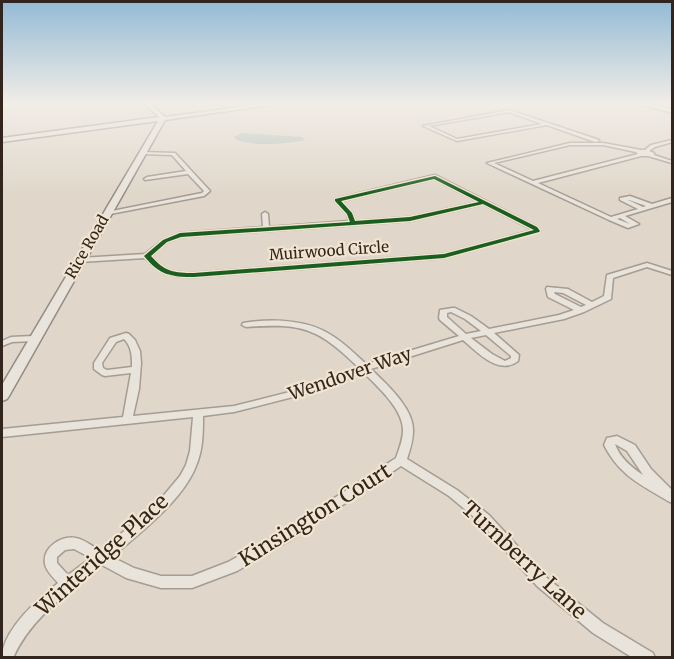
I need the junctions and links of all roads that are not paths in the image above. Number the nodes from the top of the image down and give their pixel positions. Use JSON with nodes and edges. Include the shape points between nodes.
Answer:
{"nodes":[{"id":1,"x":53,"y":134,"type":"edge"},
{"id":2,"x":154,"y":134,"type":"edge"},
{"id":3,"x":445,"y":134,"type":"edge"},
{"id":4,"x":495,"y":134,"type":"edge"},
{"id":5,"x":574,"y":134,"type":"edge"},
{"id":6,"x":2,"y":141,"type":"edge"},
{"id":7,"x":672,"y":141,"type":"edge"},
{"id":8,"x":603,"y":144,"type":"junction"},
{"id":9,"x":143,"y":153,"type":"junction"},
{"id":10,"x":644,"y":153,"type":"junction"},
{"id":11,"x":672,"y":162,"type":"edge"},
{"id":12,"x":190,"y":172,"type":"junction"},
{"id":13,"x":147,"y":179,"type":"dead end"},
{"id":14,"x":532,"y":183,"type":"junction"},
{"id":15,"x":672,"y":200,"type":"edge"},
{"id":16,"x":484,"y":202,"type":"junction"},
{"id":17,"x":652,"y":207,"type":"junction"},
{"id":18,"x":643,"y":209,"type":"junction"},
{"id":19,"x":107,"y":214,"type":"junction"},
{"id":20,"x":265,"y":214,"type":"dead end"},
{"id":21,"x":620,"y":216,"type":"junction"},
{"id":22,"x":611,"y":219,"type":"junction"},
{"id":23,"x":353,"y":223,"type":"junction"},
{"id":24,"x":266,"y":228,"type":"junction"},
{"id":25,"x":147,"y":256,"type":"junction"},
{"id":26,"x":80,"y":260,"type":"junction"},
{"id":27,"x":672,"y":273,"type":"edge"},
{"id":28,"x":592,"y":305,"type":"junction"},
{"id":29,"x":581,"y":310,"type":"junction"},
{"id":30,"x":246,"y":325,"type":"dead end"},
{"id":31,"x":487,"y":332,"type":"junction"},
{"id":32,"x":467,"y":336,"type":"junction"},
{"id":33,"x":2,"y":337,"type":"edge"},
{"id":34,"x":33,"y":339,"type":"junction"},
{"id":35,"x":11,"y":340,"type":"junction"},
{"id":36,"x":2,"y":344,"type":"edge"},
{"id":37,"x":364,"y":368,"type":"junction"},
{"id":38,"x":136,"y":370,"type":"junction"},
{"id":39,"x":2,"y":396,"type":"edge"},
{"id":40,"x":198,"y":414,"type":"junction"},
{"id":41,"x":127,"y":421,"type":"junction"},
{"id":42,"x":2,"y":433,"type":"edge"},
{"id":43,"x":400,"y":461,"type":"junction"},
{"id":44,"x":672,"y":497,"type":"edge"},
{"id":45,"x":101,"y":558,"type":"junction"},
{"id":46,"x":67,"y":584,"type":"junction"},
{"id":47,"x":5,"y":657,"type":"edge"},
{"id":48,"x":648,"y":657,"type":"edge"}],
"edges":[{"from":1,"to":6,"type":"street"},
{"from":2,"to":9,"type":"street","name":"Rice Road"},
{"from":3,"to":4,"type":"street","via":[[461,140]]},
{"from":5,"to":8,"type":"street"},
{"from":7,"to":10,"type":"street"},
{"from":8,"to":10,"type":"street"},
{"from":8,"to":14,"type":"street","via":[[564,145],[489,163]]},
{"from":9,"to":12,"type":"street","via":[[172,154]]},
{"from":9,"to":19,"type":"street","name":"Rice Road"},
{"from":10,"to":11,"type":"street"},
{"from":10,"to":14,"type":"street"},
{"from":12,"to":13,"type":"street"},
{"from":12,"to":19,"type":"street","via":[[207,191],[204,194]]},
{"from":14,"to":22,"type":"street"},
{"from":15,"to":17,"type":"street"},
{"from":16,"to":23,"type":"street","name":"Muirwood Circle","via":[[410,219]]},
{"from":16,"to":23,"type":"street","via":[[440,178],[430,177],[337,200]]},
{"from":16,"to":25,"type":"street","name":"Muirwood Circle","via":[[537,231],[444,256],[194,275],[163,272]]},
{"from":17,"to":18,"type":"street"},
{"from":17,"to":18,"type":"street","via":[[630,198],[622,199]]},
{"from":18,"to":21,"type":"street"},
{"from":19,"to":26,"type":"street","name":"Rice Road"},
{"from":20,"to":24,"type":"street"},
{"from":21,"to":22,"type":"street"},
{"from":21,"to":22,"type":"street","via":[[636,224],[628,226]]},
{"from":23,"to":24,"type":"street","name":"Muirwood Circle"},
{"from":24,"to":25,"type":"street","name":"Muirwood Circle","via":[[180,235]]},
{"from":25,"to":26,"type":"street"},
{"from":26,"to":34,"type":"street","name":"Rice Road"},
{"from":27,"to":28,"type":"street","name":"Wendover Way","via":[[647,266],[610,277],[608,297]]},
{"from":28,"to":29,"type":"street","name":"Wendover Way"},
{"from":28,"to":29,"type":"street","via":[[565,291],[550,289],[551,295]]},
{"from":29,"to":31,"type":"street","name":"Wendover Way"},
{"from":30,"to":37,"type":"street","name":"Kinsington Court","via":[[294,325],[318,330],[336,340]]},
{"from":31,"to":32,"type":"street","name":"Wendover Way"},
{"from":31,"to":32,"type":"street","via":[[459,312],[443,312],[443,318]]},
{"from":31,"to":32,"type":"street","via":[[515,355],[511,362],[499,363]]},
{"from":32,"to":37,"type":"street","name":"Wendover Way"},
{"from":33,"to":35,"type":"street"},
{"from":34,"to":35,"type":"street"},
{"from":34,"to":39,"type":"street","name":"Rice Road"},
{"from":35,"to":36,"type":"street"},
{"from":37,"to":40,"type":"street","name":"Wendover Way","via":[[324,386]]},
{"from":37,"to":43,"type":"street","name":"Kinsington Court","via":[[407,420],[408,441]]},
{"from":38,"to":38,"type":"street","via":[[137,348],[126,336],[113,340],[98,363],[105,373]]},
{"from":38,"to":41,"type":"street"},
{"from":40,"to":41,"type":"street","name":"Wendover Way"},
{"from":40,"to":45,"type":"street","name":"Winteridge Place","via":[[198,438],[189,472],[164,504]]},
{"from":41,"to":42,"type":"street","name":"Wendover Way"},
{"from":43,"to":45,"type":"street","name":"Kinsington Court","via":[[286,536],[232,567],[192,582],[161,582],[131,574]]},
{"from":43,"to":48,"type":"street","name":"Turnberry Lane","via":[[453,493],[485,519],[542,582],[598,628]]},
{"from":44,"to":44,"type":"street","via":[[624,467],[611,450],[611,441],[631,448],[647,472]]},
{"from":45,"to":46,"type":"street","name":"Winteridge Place"},
{"from":45,"to":46,"type":"street","name":"Kinsington Court","via":[[75,543],[62,545],[51,555],[51,565]]},
{"from":46,"to":47,"type":"street","name":"Winteridge Place","via":[[33,616]]}]}
